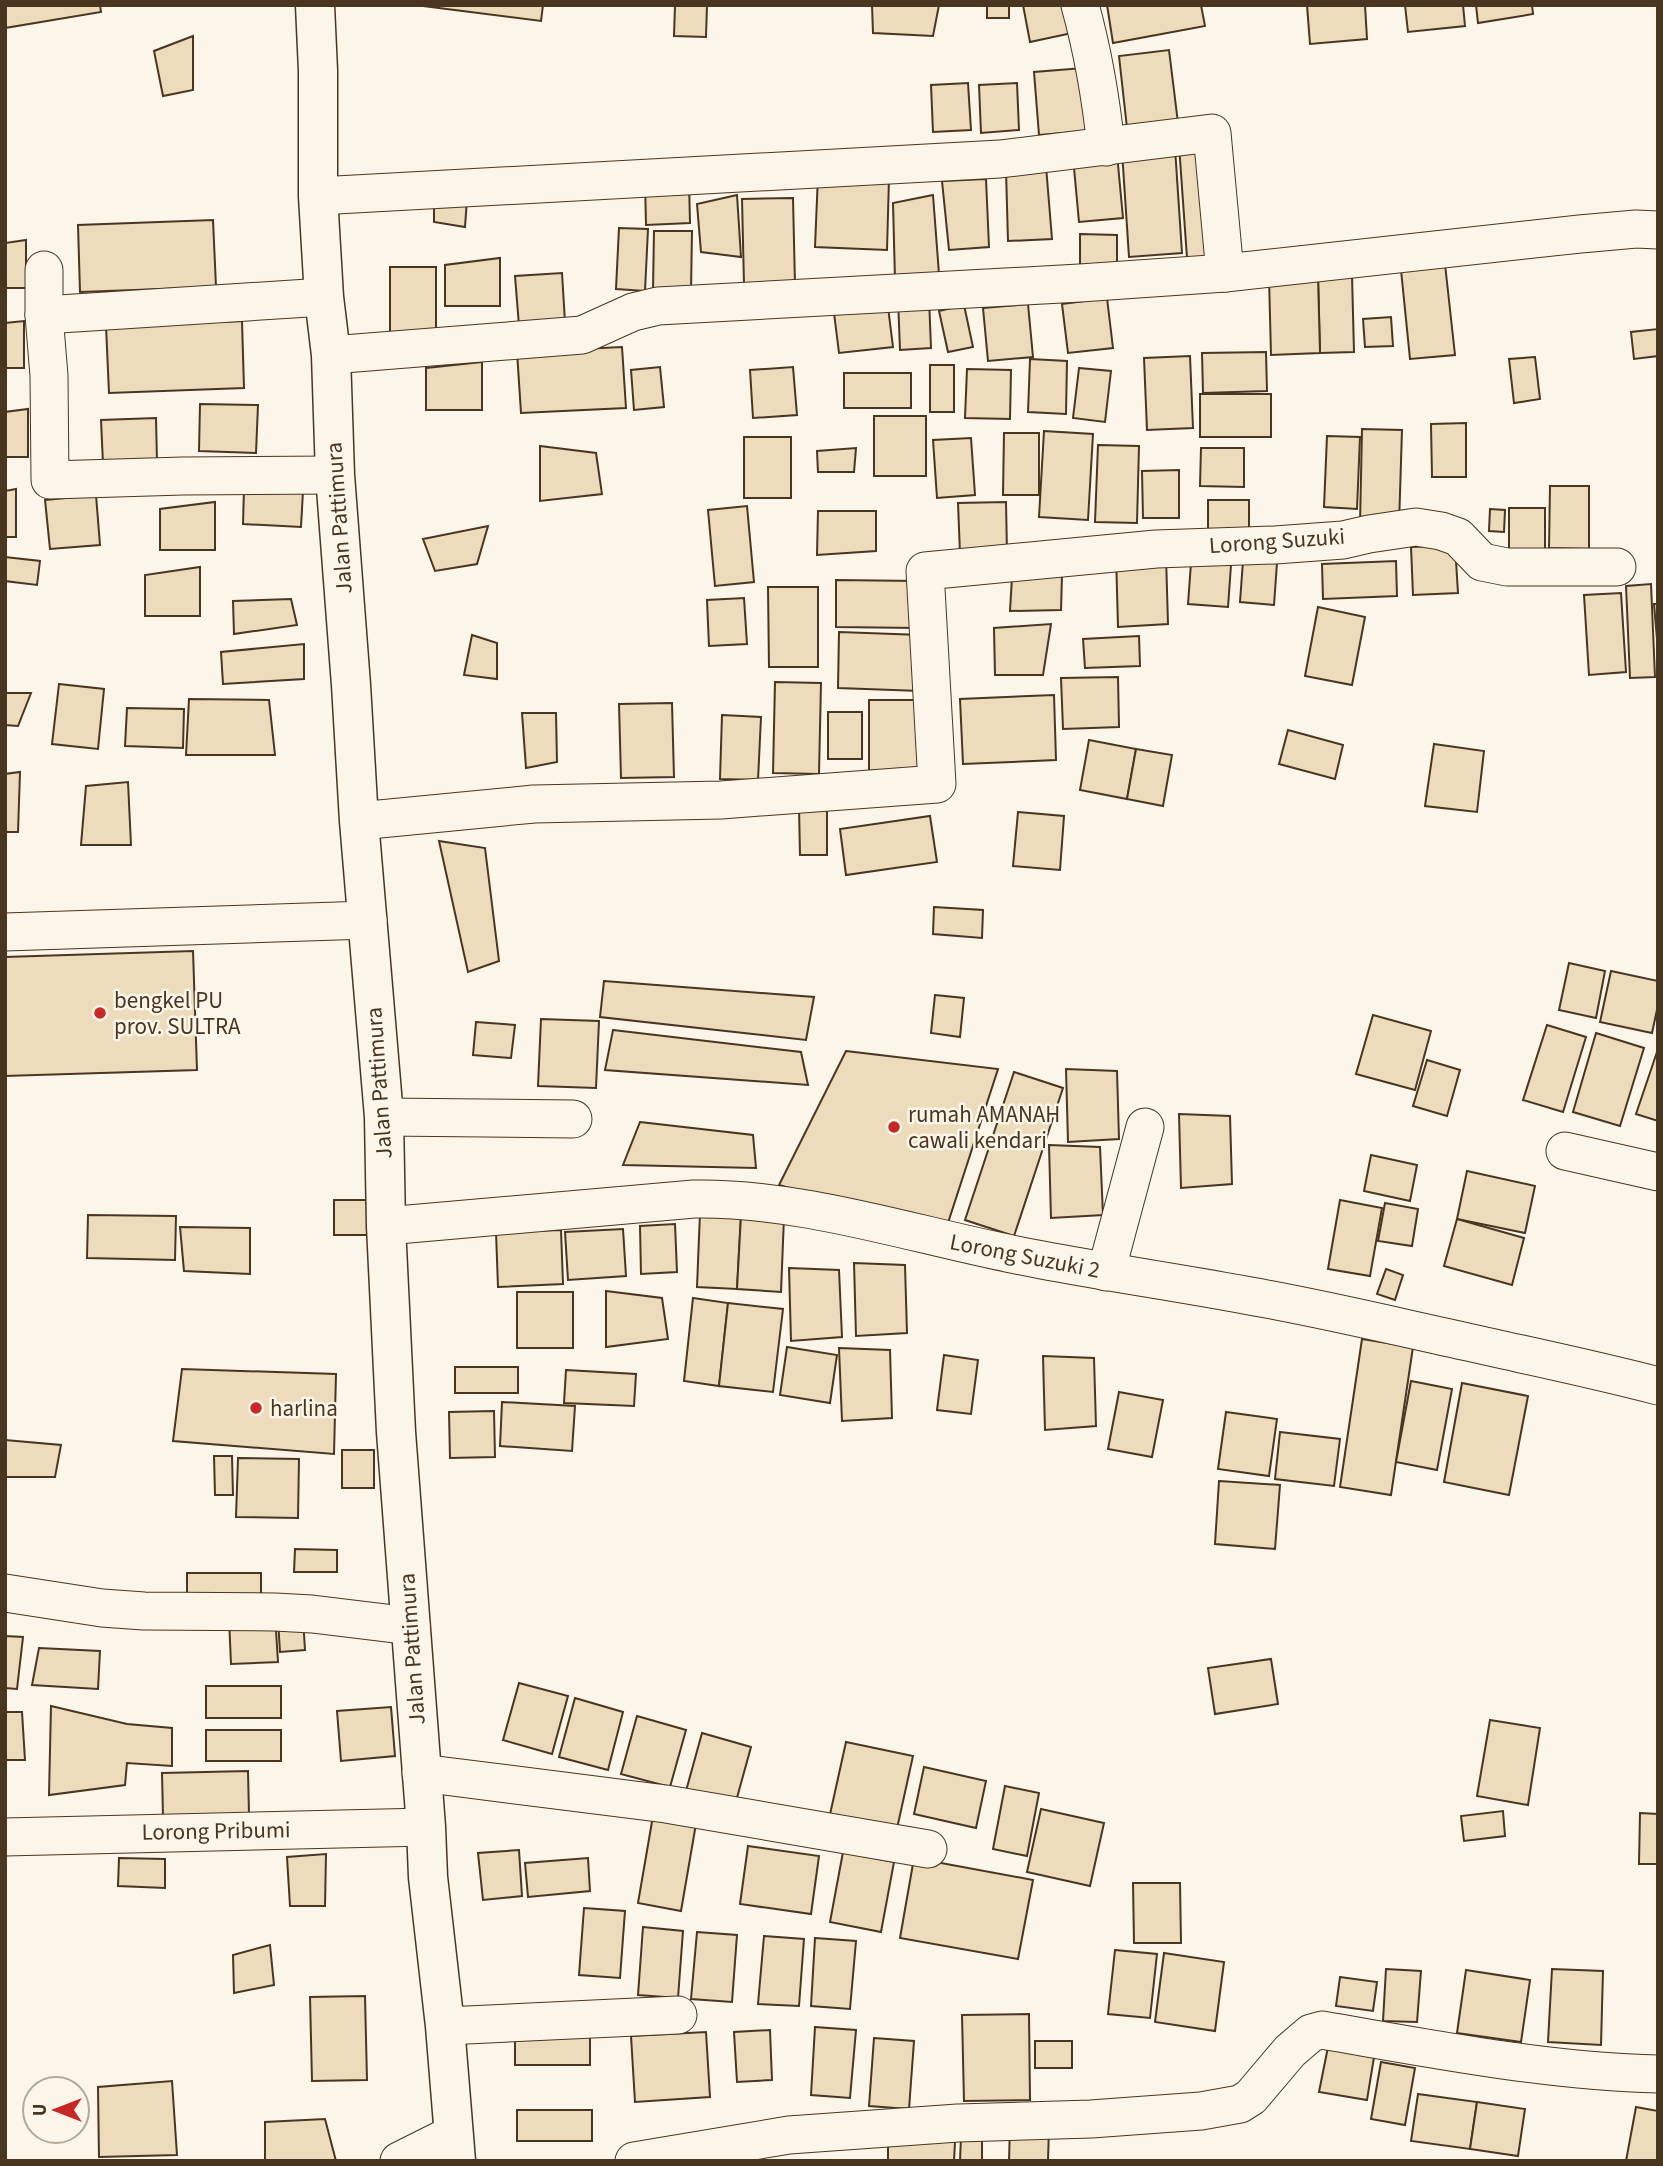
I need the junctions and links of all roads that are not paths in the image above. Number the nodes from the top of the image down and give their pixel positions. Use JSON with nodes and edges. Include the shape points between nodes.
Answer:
{"nodes":[{"id":1,"x":315,"y":5,"type":"edge"},
{"id":2,"x":1080,"y":5,"type":"edge"},
{"id":3,"x":1106,"y":147,"type":"junction"},
{"id":4,"x":318,"y":196,"type":"junction"},
{"id":5,"x":1658,"y":230,"type":"edge"},
{"id":6,"x":44,"y":270,"type":"dead end"},
{"id":7,"x":1225,"y":273,"type":"junction"},
{"id":8,"x":324,"y":297,"type":"junction"},
{"id":9,"x":44,"y":315,"type":"junction"},
{"id":10,"x":331,"y":355,"type":"junction"},
{"id":11,"x":335,"y":475,"type":"junction"},
{"id":12,"x":1618,"y":568,"type":"dead end"},
{"id":13,"x":359,"y":821,"type":"junction"},
{"id":14,"x":368,"y":920,"type":"junction"},
{"id":15,"x":5,"y":932,"type":"edge"},
{"id":16,"x":384,"y":1117,"type":"junction"},
{"id":17,"x":573,"y":1119,"type":"dead end"},
{"id":18,"x":1146,"y":1127,"type":"dead end"},
{"id":19,"x":1565,"y":1151,"type":"dead end"},
{"id":20,"x":1658,"y":1172,"type":"edge"},
{"id":21,"x":386,"y":1226,"type":"junction"},
{"id":22,"x":1106,"y":1272,"type":"junction"},
{"id":23,"x":1658,"y":1386,"type":"edge"},
{"id":24,"x":5,"y":1592,"type":"edge"},
{"id":25,"x":411,"y":1626,"type":"junction"},
{"id":26,"x":421,"y":1773,"type":"junction"},
{"id":27,"x":426,"y":1827,"type":"junction"},
{"id":28,"x":5,"y":1838,"type":"edge"},
{"id":29,"x":928,"y":1849,"type":"dead end"},
{"id":30,"x":678,"y":2015,"type":"dead end"},
{"id":31,"x":445,"y":2025,"type":"junction"},
{"id":32,"x":1658,"y":2074,"type":"edge"},
{"id":33,"x":455,"y":2147,"type":"edge"},
{"id":34,"x":399,"y":2161,"type":"edge"},
{"id":35,"x":634,"y":2161,"type":"edge"}],
"edges":[{"from":1,"to":4,"type":"highway","name":"Jalan Pattimura"},
{"from":2,"to":3,"type":"street"},
{"from":3,"to":4,"type":"street","via":[[883,167]]},
{"from":3,"to":7,"type":"street","via":[[1212,133]]},
{"from":4,"to":8,"type":"highway","name":"Jalan Pattimura"},
{"from":5,"to":7,"type":"street","via":[[1580,234]]},
{"from":6,"to":9,"type":"street"},
{"from":7,"to":10,"type":"street","via":[[658,306],[582,335]]},
{"from":8,"to":9,"type":"street"},
{"from":8,"to":10,"type":"highway","name":"Jalan Pattimura"},
{"from":9,"to":11,"type":"street","via":[[50,480]]},
{"from":10,"to":11,"type":"highway","name":"Jalan Pattimura"},
{"from":11,"to":13,"type":"highway","name":"Jalan Pattimura"},
{"from":12,"to":13,"type":"street","name":"Lorong Suzuki","via":[[1507,567],[1482,562],[1458,537],[1416,527],[1343,540],[1146,550],[925,571],[937,784],[721,800],[534,804]]},
{"from":13,"to":14,"type":"highway","name":"Jalan Pattimura"},
{"from":14,"to":15,"type":"street"},
{"from":14,"to":16,"type":"highway","name":"Jalan Pattimura"},
{"from":16,"to":17,"type":"street"},
{"from":16,"to":21,"type":"highway","name":"Jalan Pattimura"},
{"from":18,"to":22,"type":"street"},
{"from":19,"to":20,"type":"street"},
{"from":21,"to":22,"type":"street","name":"Lorong Suzuki 2","via":[[728,1198],[846,1217]]},
{"from":21,"to":25,"type":"highway","name":"Jalan Pattimura"},
{"from":22,"to":23,"type":"street","name":"Lorong Suzuki 2","via":[[1265,1299]]},
{"from":24,"to":25,"type":"street","via":[[102,1608],[288,1613]]},
{"from":25,"to":26,"type":"highway","name":"Jalan Pattimura"},
{"from":26,"to":27,"type":"highway","name":"Jalan Pattimura"},
{"from":26,"to":29,"type":"street","via":[[666,1804]]},
{"from":27,"to":28,"type":"street","name":"Lorong Pribumi"},
{"from":27,"to":31,"type":"highway","name":"Jalan Pattimura"},
{"from":30,"to":31,"type":"street"},
{"from":31,"to":33,"type":"highway","name":"Jalan Pattimura"},
{"from":32,"to":35,"type":"street","via":[[1503,2060],[1322,2030],[1311,2033],[1290,2051],[1240,2104],[1105,2118],[789,2135]]},
{"from":33,"to":34,"type":"street"}]}
